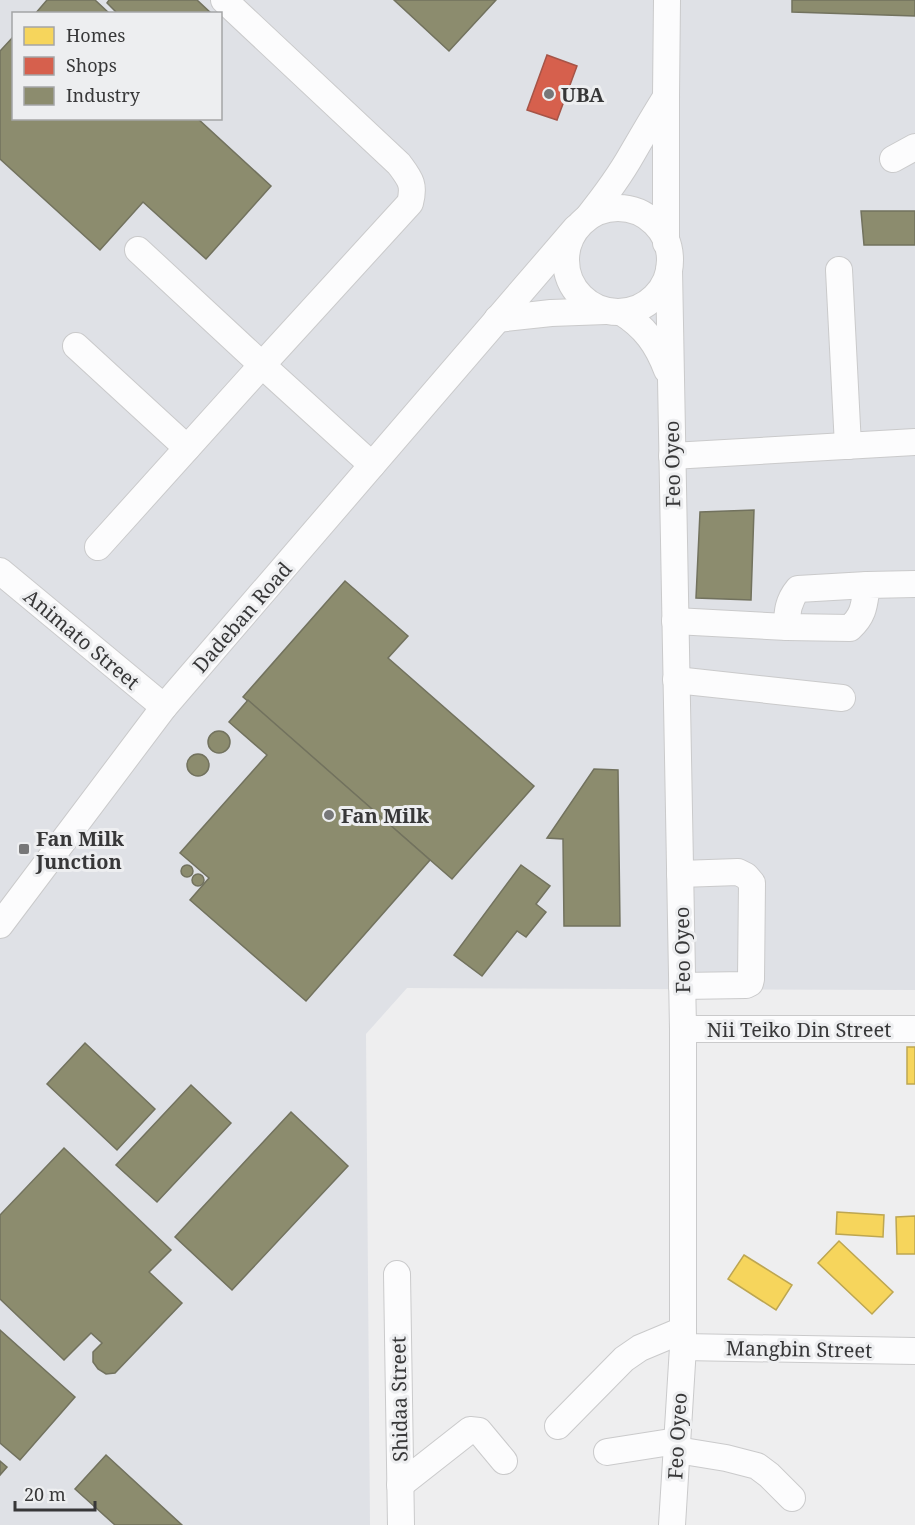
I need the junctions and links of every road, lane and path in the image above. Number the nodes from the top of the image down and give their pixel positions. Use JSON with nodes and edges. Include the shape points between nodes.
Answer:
{"nodes":[{"id":1,"x":225,"y":0,"type":"edge"},
{"id":2,"x":667,"y":0,"type":"edge"},
{"id":3,"x":666,"y":96,"type":"junction"},
{"id":4,"x":582,"y":222,"type":"junction"},
{"id":5,"x":666,"y":244,"type":"junction"},
{"id":6,"x":138,"y":250,"type":"dead end"},
{"id":7,"x":669,"y":270,"type":"junction"},
{"id":8,"x":839,"y":270,"type":"dead end"},
{"id":9,"x":613,"y":311,"type":"junction"},
{"id":10,"x":497,"y":319,"type":"junction"},
{"id":11,"x":76,"y":346,"type":"dead end"},
{"id":12,"x":262,"y":365,"type":"junction"},
{"id":13,"x":670,"y":376,"type":"junction"},
{"id":14,"x":915,"y":442,"type":"edge"},
{"id":15,"x":848,"y":446,"type":"junction"},
{"id":16,"x":187,"y":448,"type":"junction"},
{"id":17,"x":672,"y":456,"type":"junction"},
{"id":18,"x":372,"y":465,"type":"junction"},
{"id":19,"x":98,"y":547,"type":"dead end"},
{"id":20,"x":0,"y":571,"type":"edge"},
{"id":21,"x":915,"y":584,"type":"edge"},
{"id":22,"x":867,"y":585,"type":"junction"},
{"id":23,"x":675,"y":621,"type":"junction"},
{"id":24,"x":786,"y":627,"type":"junction"},
{"id":25,"x":676,"y":680,"type":"junction"},
{"id":26,"x":842,"y":698,"type":"dead end"},
{"id":27,"x":164,"y":707,"type":"junction"},
{"id":28,"x":680,"y":874,"type":"junction"},
{"id":29,"x":0,"y":925,"type":"edge"},
{"id":30,"x":682,"y":986,"type":"junction"},
{"id":31,"x":683,"y":1029,"type":"junction"},
{"id":32,"x":915,"y":1029,"type":"edge"},
{"id":33,"x":397,"y":1274,"type":"dead end"},
{"id":34,"x":683,"y":1338,"type":"junction"},
{"id":35,"x":915,"y":1352,"type":"edge"},
{"id":36,"x":558,"y":1426,"type":"dead end"},
{"id":37,"x":677,"y":1445,"type":"junction"},
{"id":38,"x":607,"y":1452,"type":"dead end"},
{"id":39,"x":504,"y":1461,"type":"dead end"},
{"id":40,"x":400,"y":1485,"type":"junction"},
{"id":41,"x":792,"y":1498,"type":"dead end"},
{"id":42,"x":400,"y":1525,"type":"edge"},
{"id":43,"x":672,"y":1525,"type":"edge"}],
"edges":[{"from":1,"to":12,"type":"street","via":[[399,164],[414,190],[410,203]]},
{"from":2,"to":3,"type":"street"},
{"from":3,"to":4,"type":"street","via":[[618,176]]},
{"from":3,"to":5,"type":"street"},
{"from":4,"to":5,"type":"street","via":[[600,210],[629,209],[655,224]]},
{"from":4,"to":9,"type":"street","via":[[569,240],[569,277],[580,296],[592,305]]},
{"from":4,"to":10,"type":"street","name":"Dadeban Road"},
{"from":5,"to":7,"type":"street"},
{"from":6,"to":12,"type":"street"},
{"from":7,"to":9,"type":"street","via":[[659,292],[648,302],[635,309]]},
{"from":7,"to":13,"type":"street","name":"Feo Oyeo"},
{"from":8,"to":15,"type":"street"},
{"from":9,"to":10,"type":"street"},
{"from":9,"to":13,"type":"street","name":"Feo Oyeo","via":[[638,325],[654,342]]},
{"from":10,"to":18,"type":"street","name":"Dadeban Road"},
{"from":11,"to":16,"type":"street"},
{"from":12,"to":16,"type":"street"},
{"from":12,"to":18,"type":"street"},
{"from":13,"to":17,"type":"street","name":"Feo Oyeo"},
{"from":14,"to":15,"type":"street"},
{"from":15,"to":17,"type":"street"},
{"from":16,"to":19,"type":"street"},
{"from":17,"to":23,"type":"street","name":"Feo Oyeo"},
{"from":18,"to":27,"type":"street","name":"Dadeban Road"},
{"from":20,"to":27,"type":"street","name":"Animato Street"},
{"from":21,"to":22,"type":"street"},
{"from":22,"to":24,"type":"street","via":[[798,589],[787,609]]},
{"from":22,"to":24,"type":"street","via":[[863,611],[850,628]]},
{"from":23,"to":24,"type":"street"},
{"from":23,"to":25,"type":"street","name":"Feo Oyeo"},
{"from":25,"to":26,"type":"street"},
{"from":25,"to":28,"type":"street","name":"Feo Oyeo"},
{"from":27,"to":29,"type":"street","name":"Dadeban Road"},
{"from":28,"to":30,"type":"street","name":"Feo Oyeo"},
{"from":28,"to":30,"type":"street","via":[[738,872],[752,883],[750,983]]},
{"from":30,"to":31,"type":"street","name":"Feo Oyeo"},
{"from":31,"to":32,"type":"street","name":"Nii Teiko Din Street"},
{"from":31,"to":34,"type":"street","name":"Feo Oyeo"},
{"from":33,"to":40,"type":"street","name":"Shidaa Street"},
{"from":34,"to":35,"type":"street","name":"Mangbin Street"},
{"from":34,"to":36,"type":"street","via":[[640,1348],[624,1359]]},
{"from":34,"to":37,"type":"street","name":"Feo Oyeo"},
{"from":37,"to":38,"type":"street"},
{"from":37,"to":41,"type":"street","via":[[757,1466]]},
{"from":37,"to":43,"type":"street","name":"Feo Oyeo"},
{"from":39,"to":40,"type":"street","via":[[479,1431],[470,1430]]},
{"from":40,"to":42,"type":"street","name":"Shidaa Street"}]}
